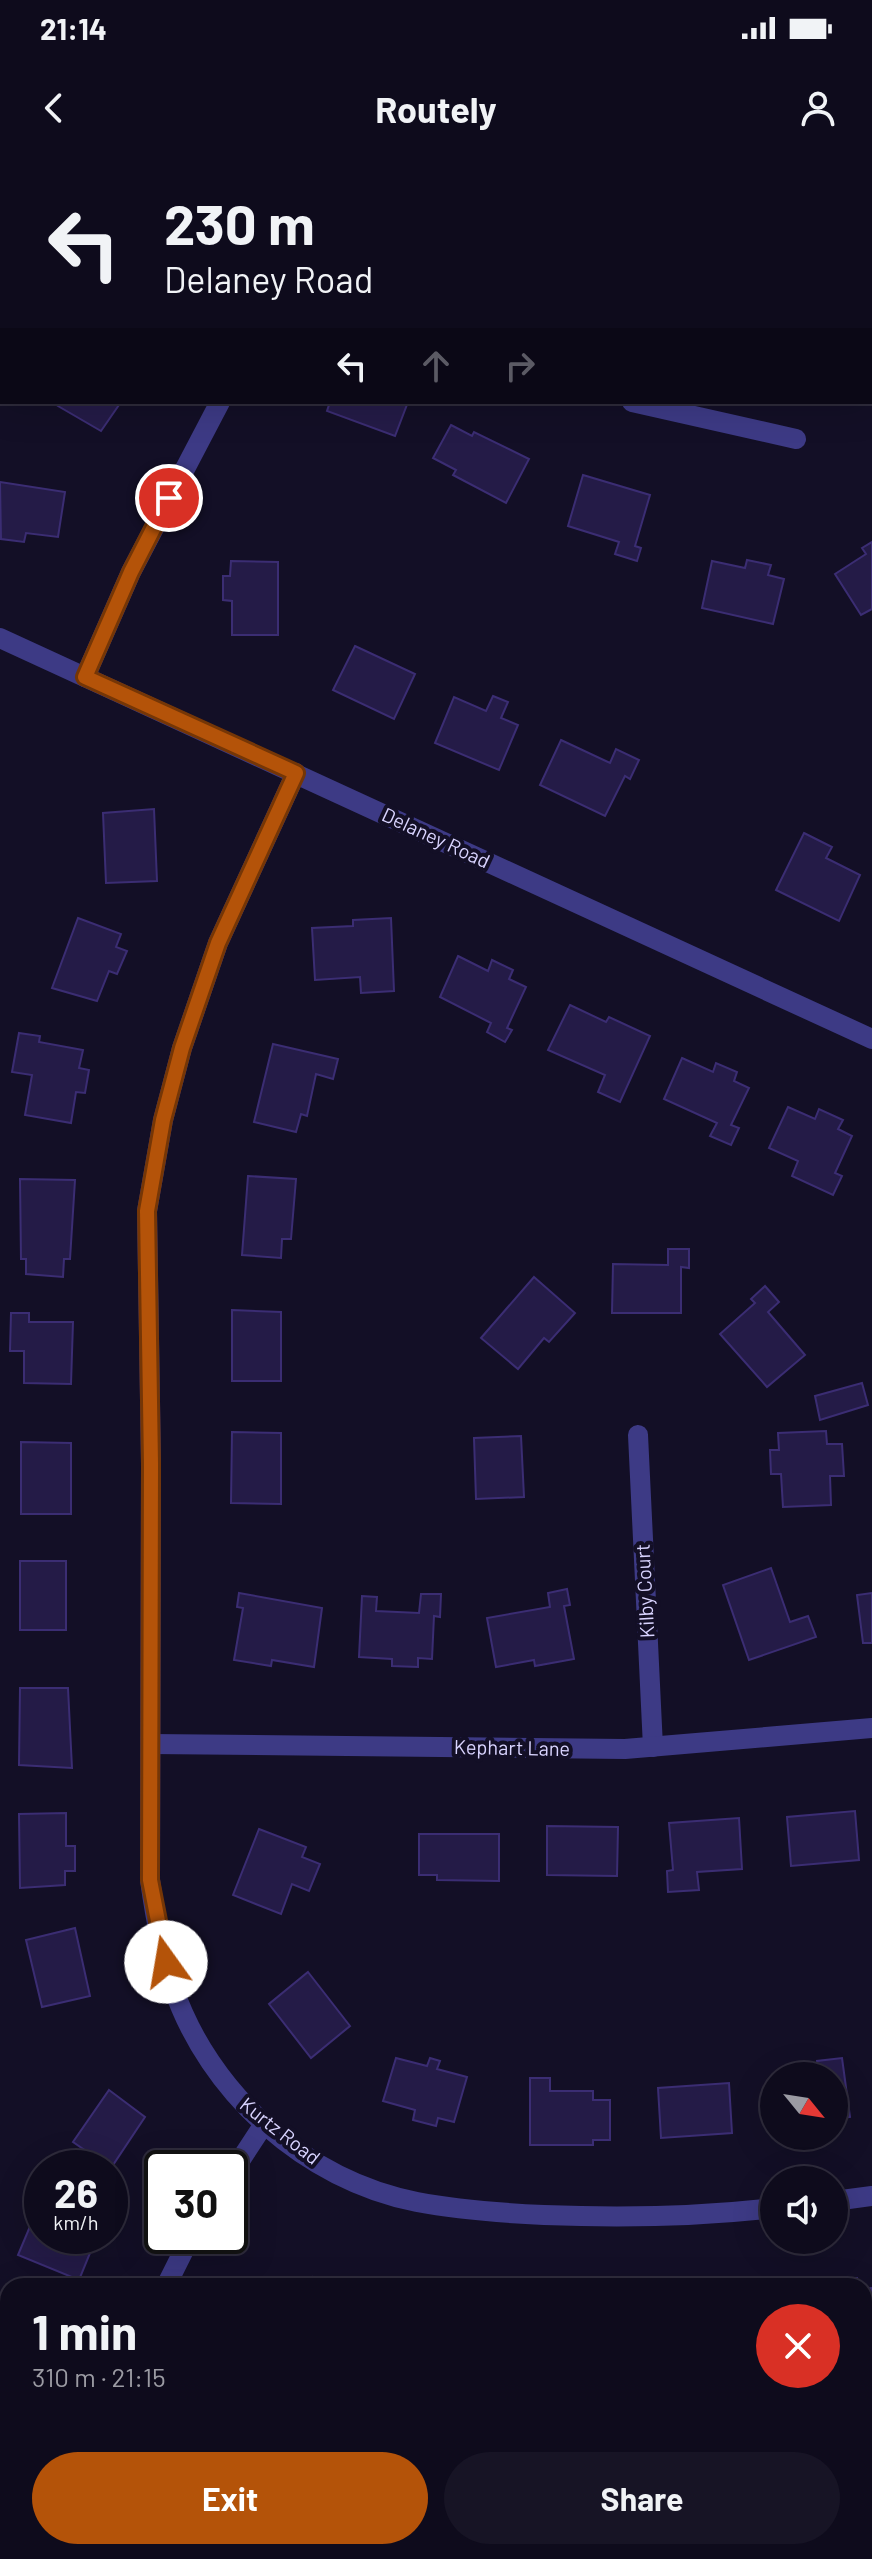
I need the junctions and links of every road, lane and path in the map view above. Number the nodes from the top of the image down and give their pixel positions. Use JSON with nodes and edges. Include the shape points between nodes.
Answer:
{"nodes":[{"id":1,"x":219,"y":404,"type":"edge"},
{"id":2,"x":641,"y":404,"type":"edge"},
{"id":3,"x":796,"y":439,"type":"dead end"},
{"id":4,"x":0,"y":638,"type":"edge"},
{"id":5,"x":85,"y":677,"type":"junction"},
{"id":6,"x":296,"y":773,"type":"junction"},
{"id":7,"x":872,"y":1039,"type":"edge"},
{"id":8,"x":638,"y":1435,"type":"dead end"},
{"id":9,"x":872,"y":1728,"type":"edge"},
{"id":10,"x":151,"y":1744,"type":"junction"},
{"id":11,"x":653,"y":1747,"type":"junction"},
{"id":12,"x":264,"y":2124,"type":"junction"},
{"id":13,"x":247,"y":2150,"type":"edge"},
{"id":14,"x":872,"y":2196,"type":"edge"},
{"id":15,"x":848,"y":2199,"type":"edge"},
{"id":16,"x":760,"y":2210,"type":"edge"},
{"id":17,"x":182,"y":2254,"type":"edge"},
{"id":18,"x":170,"y":2278,"type":"edge"}],
"edges":[{"from":1,"to":5,"type":"street","via":[[131,572]]},
{"from":2,"to":3,"type":"street"},
{"from":4,"to":5,"type":"street","name":"Delaney Road"},
{"from":5,"to":6,"type":"street","name":"Delaney Road"},
{"from":6,"to":7,"type":"street","name":"Delaney Road"},
{"from":6,"to":10,"type":"street","name":"Kurtz Road","via":[[218,943],[182,1048],[147,1211]]},
{"from":8,"to":11,"type":"street","name":"Kilby Court"},
{"from":9,"to":11,"type":"street","name":"Kephart Lane"},
{"from":10,"to":11,"type":"street","name":"Kephart Lane"},
{"from":10,"to":12,"type":"street","name":"Kurtz Road","via":[[150,1880],[173,1988],[203,2050],[233,2095]]},
{"from":12,"to":13,"type":"street"},
{"from":12,"to":16,"type":"street","name":"Kurtz Road","via":[[315,2162],[363,2186],[414,2202],[610,2218]]},
{"from":14,"to":15,"type":"street"},
{"from":17,"to":18,"type":"street"}]}
